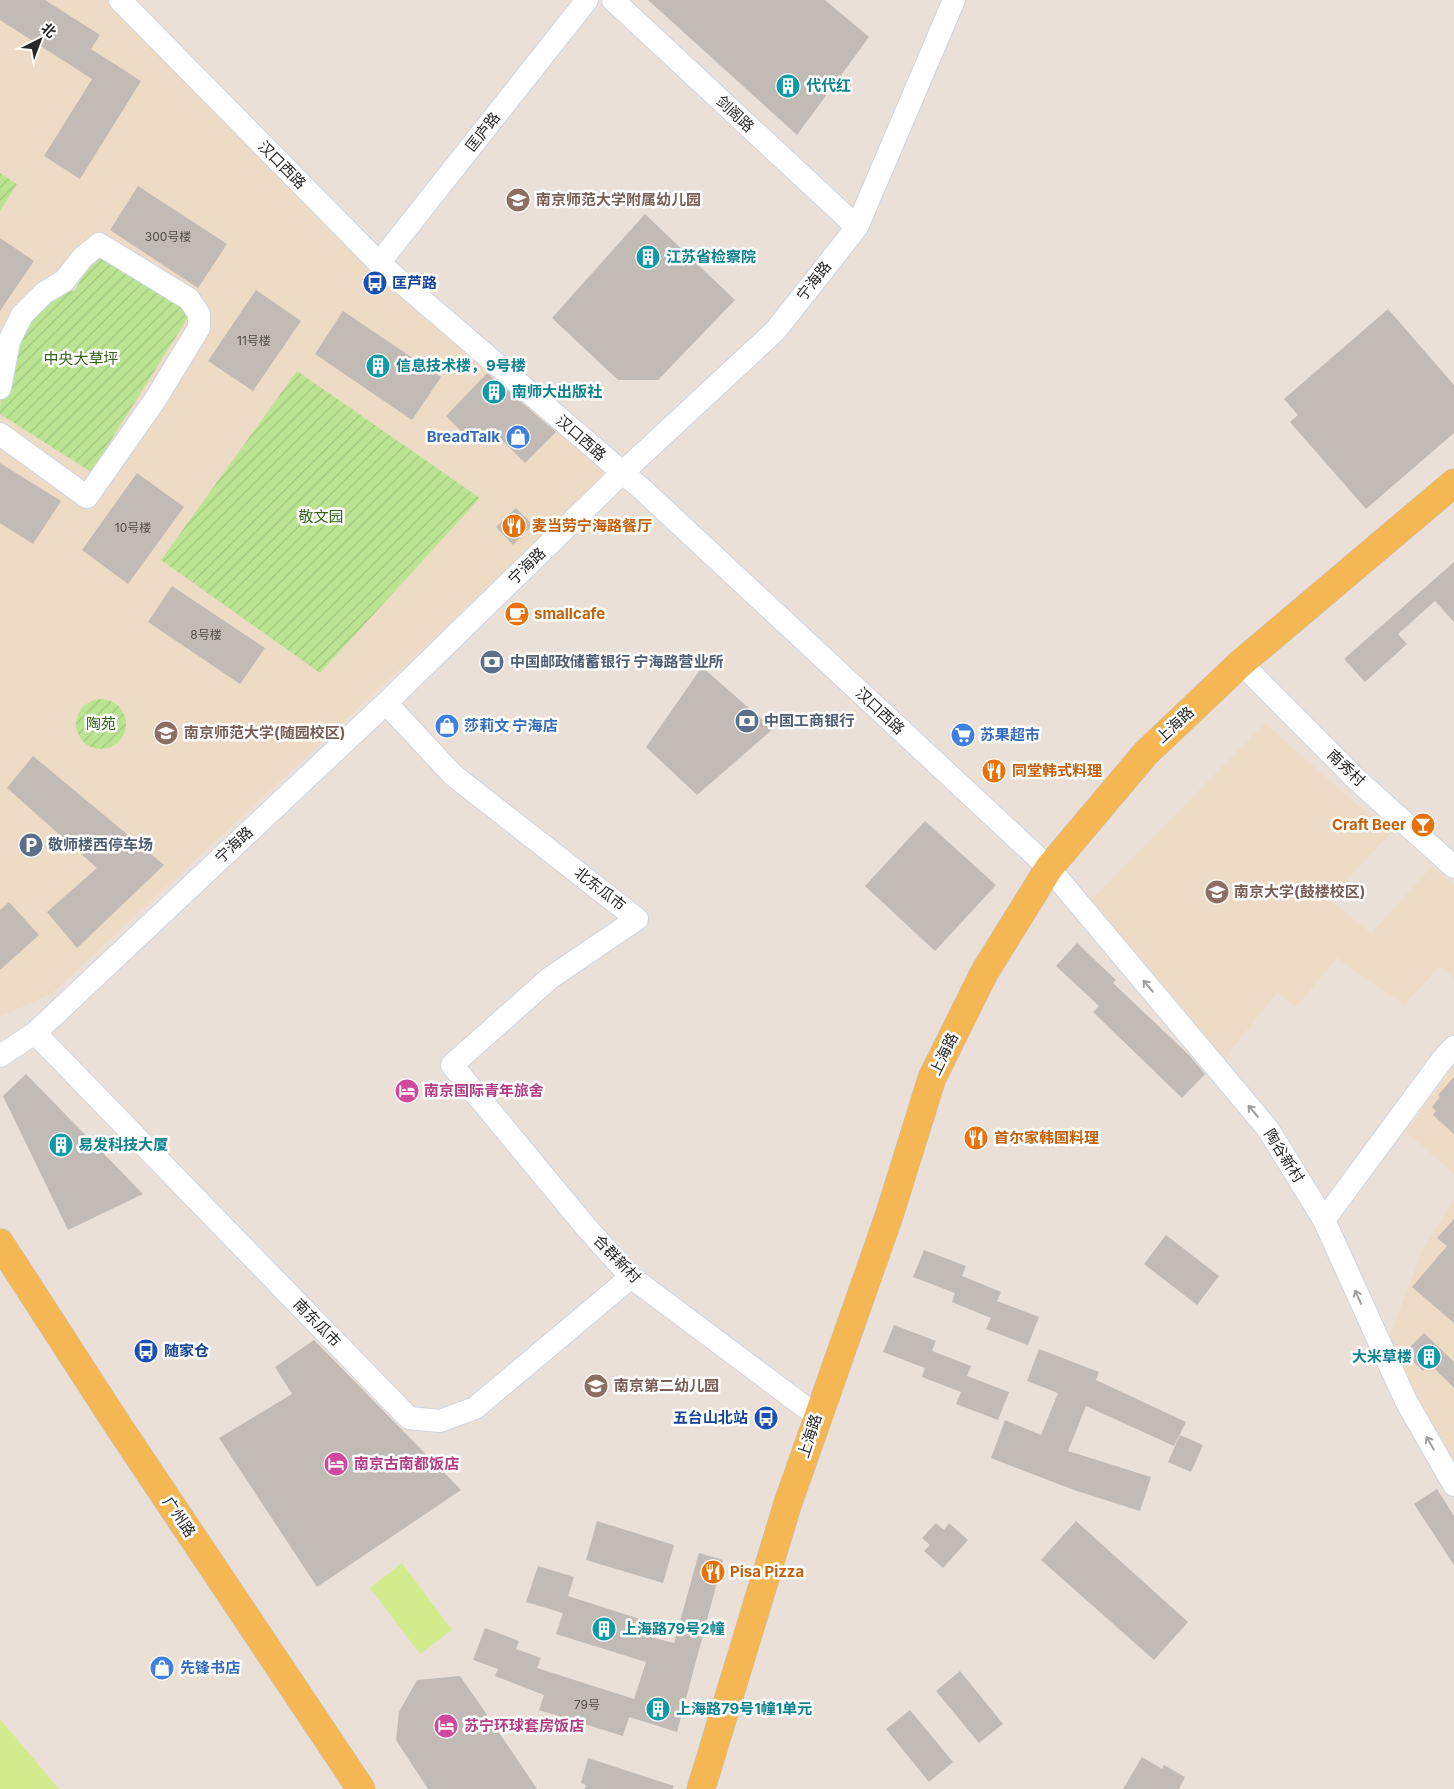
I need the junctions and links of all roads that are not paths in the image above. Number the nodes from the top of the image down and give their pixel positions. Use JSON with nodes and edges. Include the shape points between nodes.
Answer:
{"nodes":[{"id":1,"x":120,"y":0,"type":"edge"},
{"id":2,"x":587,"y":0,"type":"edge"},
{"id":3,"x":613,"y":0,"type":"edge"},
{"id":4,"x":954,"y":0,"type":"edge"},
{"id":5,"x":857,"y":227,"type":"junction"},
{"id":6,"x":379,"y":264,"type":"junction"},
{"id":7,"x":0,"y":388,"type":"edge"},
{"id":8,"x":0,"y":434,"type":"edge"},
{"id":9,"x":622,"y":474,"type":"junction"},
{"id":10,"x":1454,"y":483,"type":"edge"},
{"id":11,"x":1241,"y":663,"type":"junction"},
{"id":12,"x":386,"y":704,"type":"junction"},
{"id":13,"x":1454,"y":867,"type":"edge"},
{"id":14,"x":1049,"y":868,"type":"junction"},
{"id":15,"x":35,"y":1033,"type":"junction"},
{"id":16,"x":1454,"y":1047,"type":"edge"},
{"id":17,"x":0,"y":1056,"type":"edge"},
{"id":18,"x":452,"y":1065,"type":"joint"},
{"id":19,"x":1324,"y":1220,"type":"junction"},
{"id":20,"x":0,"y":1243,"type":"edge"},
{"id":21,"x":631,"y":1277,"type":"junction"},
{"id":22,"x":817,"y":1416,"type":"junction"},
{"id":23,"x":1454,"y":1485,"type":"edge"},
{"id":24,"x":361,"y":1789,"type":"edge"},
{"id":25,"x":701,"y":1789,"type":"edge"}],
"edges":[{"from":1,"to":6,"type":"street","name":"汉口西路"},
{"from":2,"to":6,"type":"street","name":"匡庐路"},
{"from":3,"to":5,"type":"street","name":"剑阁路"},
{"from":4,"to":5,"type":"street","name":"宁海路"},
{"from":5,"to":9,"type":"street","name":"宁海路","via":[[776,330]]},
{"from":6,"to":9,"type":"street","name":"汉口西路"},
{"from":7,"to":8,"type":"street","via":[[10,341],[22,315],[44,293],[64,281],[83,257],[99,244],[189,299],[199,314],[199,328],[155,400],[87,497]]},
{"from":9,"to":12,"type":"street","name":"宁海路"},
{"from":9,"to":14,"type":"street","name":"汉口西路"},
{"from":10,"to":11,"type":"main road","name":"上海路"},
{"from":11,"to":13,"type":"street","name":"南秀村","via":[[1356,779]]},
{"from":11,"to":14,"type":"main road","name":"上海路","via":[[1146,752]]},
{"from":12,"to":15,"type":"street","name":"宁海路"},
{"from":12,"to":18,"type":"street","name":"北东瓜市","via":[[453,775],[637,918],[550,978]]},
{"from":19,"to":14,"type":"street","name":"陶谷新村","one_way":true,"via":[[1268,1129]]},
{"from":14,"to":22,"type":"main road","name":"上海路","via":[[984,973],[932,1078],[889,1216]]},
{"from":15,"to":17,"type":"street","name":"宁海路"},
{"from":15,"to":21,"type":"street","name":"南东瓜市","via":[[409,1418],[440,1421],[475,1408]]},
{"from":16,"to":19,"type":"street"},
{"from":18,"to":21,"type":"street","name":"合群新村"},
{"from":23,"to":19,"type":"street","name":"陶谷新村","one_way":true,"via":[[1406,1401]]},
{"from":20,"to":24,"type":"main road","name":"广州路"},
{"from":21,"to":22,"type":"street","name":"合群新村"},
{"from":22,"to":25,"type":"main road","name":"上海路"}]}
